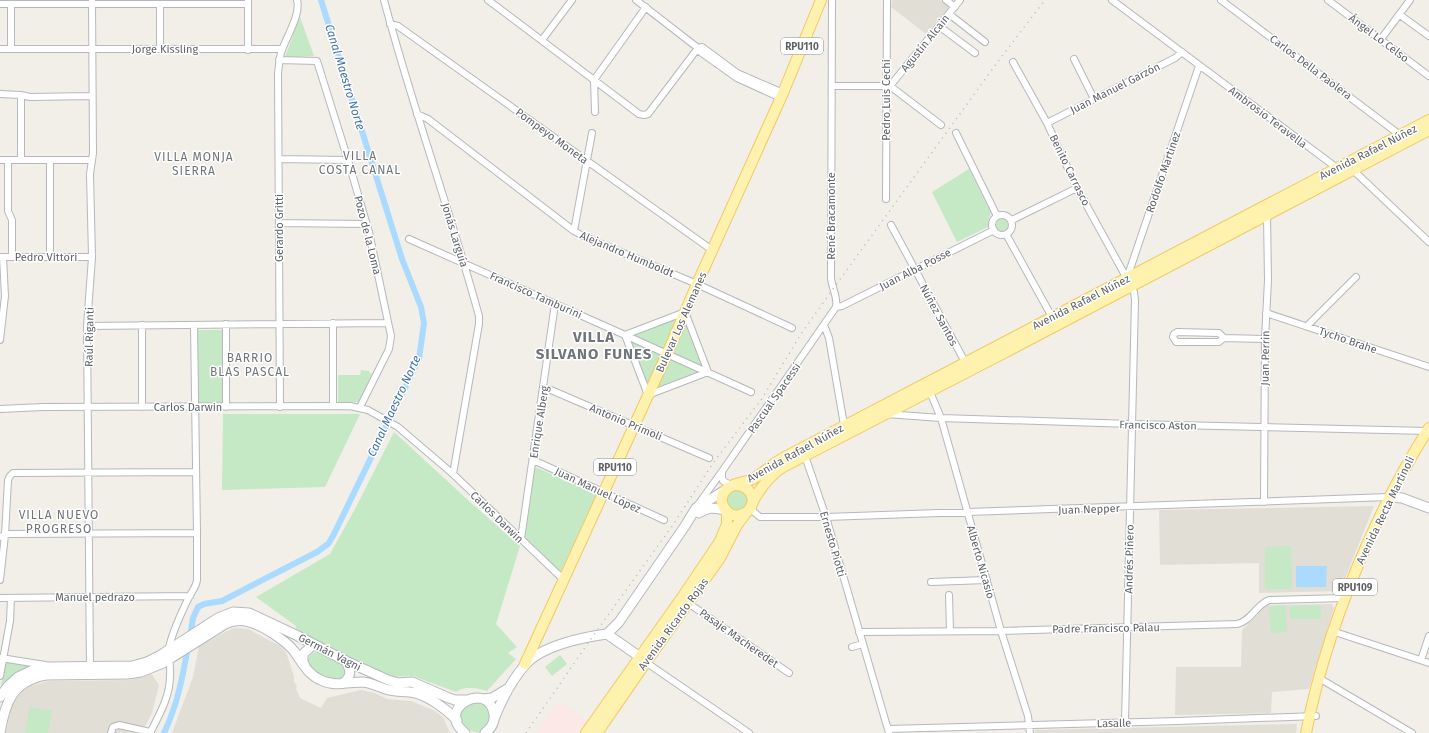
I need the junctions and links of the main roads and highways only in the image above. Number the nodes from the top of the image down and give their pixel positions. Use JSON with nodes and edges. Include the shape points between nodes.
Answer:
{"nodes":[{"id":1,"x":820,"y":0,"type":"edge"},
{"id":2,"x":1429,"y":120,"type":"edge"},
{"id":3,"x":1429,"y":130,"type":"edge"},
{"id":4,"x":1129,"y":282,"type":"junction"},
{"id":5,"x":965,"y":362,"type":"junction"},
{"id":6,"x":919,"y":397,"type":"junction"},
{"id":7,"x":1429,"y":432,"type":"edge"},
{"id":8,"x":732,"y":486,"type":"junction"},
{"id":9,"x":1392,"y":497,"type":"junction"},
{"id":10,"x":750,"y":507,"type":"junction"},
{"id":11,"x":1429,"y":508,"type":"edge"},
{"id":12,"x":726,"y":511,"type":"junction"},
{"id":13,"x":685,"y":526,"type":"junction"},
{"id":14,"x":619,"y":622,"type":"junction"},
{"id":15,"x":1335,"y":632,"type":"junction"},
{"id":16,"x":539,"y":634,"type":"junction"},
{"id":17,"x":608,"y":634,"type":"junction"},
{"id":18,"x":199,"y":635,"type":"junction"},
{"id":19,"x":620,"y":642,"type":"junction"},
{"id":20,"x":314,"y":644,"type":"junction"},
{"id":21,"x":549,"y":648,"type":"junction"},
{"id":22,"x":643,"y":659,"type":"junction"},
{"id":23,"x":346,"y":661,"type":"junction"},
{"id":24,"x":525,"y":664,"type":"junction"},
{"id":25,"x":306,"y":668,"type":"junction"},
{"id":26,"x":90,"y":671,"type":"junction"},
{"id":27,"x":343,"y":683,"type":"junction"},
{"id":28,"x":508,"y":689,"type":"junction"},
{"id":29,"x":0,"y":696,"type":"edge"},
{"id":30,"x":466,"y":700,"type":"junction"},
{"id":31,"x":483,"y":700,"type":"junction"},
{"id":32,"x":1313,"y":716,"type":"junction"},
{"id":33,"x":494,"y":719,"type":"junction"},
{"id":34,"x":461,"y":729,"type":"edge"},
{"id":35,"x":0,"y":733,"type":"edge"},
{"id":36,"x":486,"y":733,"type":"edge"},
{"id":37,"x":586,"y":733,"type":"edge"},
{"id":38,"x":597,"y":733,"type":"edge"},
{"id":39,"x":1306,"y":733,"type":"edge"},
{"id":40,"x":1312,"y":733,"type":"edge"}],
"edges":[{"from":1,"to":16,"type":"main road","name":"Bulevar Los Alemanes","number":"RPU110","via":[[782,95]]},
{"from":2,"to":4,"type":"main road","name":"Avenida Rafael Núñez","via":[[1147,267],[1146,272]]},
{"from":3,"to":4,"type":"main road","name":"Avenida Rafael Núñez","via":[[1267,215]]},
{"from":4,"to":5,"type":"main road","name":"Avenida Rafael Núñez","via":[[1052,317]]},
{"from":4,"to":6,"type":"main road","name":"Avenida Rafael Núñez","via":[[1112,296]]},
{"from":5,"to":6,"type":"main road","via":[[966,368],[962,372]]},
{"from":5,"to":8,"type":"main road","name":"Avenida Rafael Núñez","via":[[778,460],[754,478]]},
{"from":6,"to":10,"type":"main road","name":"Avenida Rafael Núñez","via":[[772,474]]},
{"from":7,"to":9,"type":"main road","name":"Avenida Recta Martinoli","number":"RPU109","via":[[1412,455]]},
{"from":8,"to":10,"type":"main road","name":"Avenida Rafael Núñez","via":[[743,486],[748,489],[752,496]]},
{"from":8,"to":12,"type":"main road","via":[[723,494],[722,500]]},
{"from":8,"to":13,"type":"main road","name":"Avenida Rafael Núñez","via":[[694,510]]},
{"from":9,"to":11,"type":"main road","name":"Juan Nepper"},
{"from":9,"to":15,"type":"main road","name":"Avenida Recta Martinoli","number":"RPU109"},
{"from":9,"to":15,"type":"main road","name":"Avenida Recta Martinoli","number":"RPU109","via":[[1344,598]]},
{"from":10,"to":12,"type":"main road","name":"Avenida Rafael Núñez","via":[[736,516]]},
{"from":10,"to":22,"type":"main road","name":"Avenida Ricardo Rojas","via":[[737,525],[723,554]]},
{"from":12,"to":13,"type":"main road","name":"Avenida Rafael Núñez","via":[[711,507],[704,509]]},
{"from":12,"to":22,"type":"main road","name":"Avenida Ricardo Rojas","via":[[727,524],[720,541]]},
{"from":13,"to":14,"type":"main road","name":"Avenida Rafael Núñez"},
{"from":14,"to":17,"type":"main road","name":"Avenida Rafael Núñez"},
{"from":14,"to":19,"type":"main road"},
{"from":15,"to":32,"type":"main road","name":"Avenida Recta Martinoli","number":"RPU109"},
{"from":15,"to":32,"type":"main road","name":"Avenida Recta Martinoli","number":"RPU109","via":[[1319,677]]},
{"from":16,"to":21,"type":"main road","via":[[540,647]]},
{"from":16,"to":24,"type":"main road","name":"Bulevar Los Alemanes","number":"RPU110"},
{"from":17,"to":19,"type":"main road"},
{"from":17,"to":21,"type":"main road"},
{"from":18,"to":20,"type":"main road","name":"Germán Vagni","via":[[226,614],[244,612],[263,618]]},
{"from":18,"to":25,"type":"main road","name":"Germán Vagni","via":[[230,622],[247,621],[285,641]]},
{"from":18,"to":26,"type":"main road","via":[[169,654],[153,660],[137,665]]},
{"from":19,"to":22,"type":"main road"},
{"from":20,"to":23,"type":"main road","name":"Germán Vagni"},
{"from":20,"to":25,"type":"main road","via":[[303,654]]},
{"from":21,"to":24,"type":"main road"},
{"from":22,"to":37,"type":"main road","name":"Avenida Ricardo Rojas"},
{"from":22,"to":38,"type":"main road","name":"Avenida Ricardo Rojas"},
{"from":23,"to":27,"type":"main road","via":[[350,675]]},
{"from":23,"to":30,"type":"main road","name":"Germán Vagni","via":[[393,682],[412,682],[455,700]]},
{"from":24,"to":28,"type":"main road"},
{"from":25,"to":27,"type":"main road","name":"Germán Vagni","via":[[322,681]]},
{"from":26,"to":29,"type":"main road","via":[[58,667],[41,668],[12,681]]},
{"from":26,"to":35,"type":"main road","via":[[35,677],[29,680],[10,697],[4,709]]},
{"from":27,"to":34,"type":"main road","name":"Germán Vagni","via":[[364,682],[391,691],[415,693],[442,706]]},
{"from":28,"to":31,"type":"main road"},
{"from":28,"to":33,"type":"main road"},
{"from":30,"to":31,"type":"main road","name":"Germán Vagni"},
{"from":30,"to":34,"type":"main road","via":[[458,709]]},
{"from":31,"to":33,"type":"main road","via":[[492,708]]},
{"from":32,"to":39,"type":"main road","name":"Avenida Recta Martinoli","number":"RPU109"},
{"from":32,"to":40,"type":"main road","name":"Avenida Recta Martinoli","number":"RPU109"},
{"from":33,"to":36,"type":"main road"}]}
